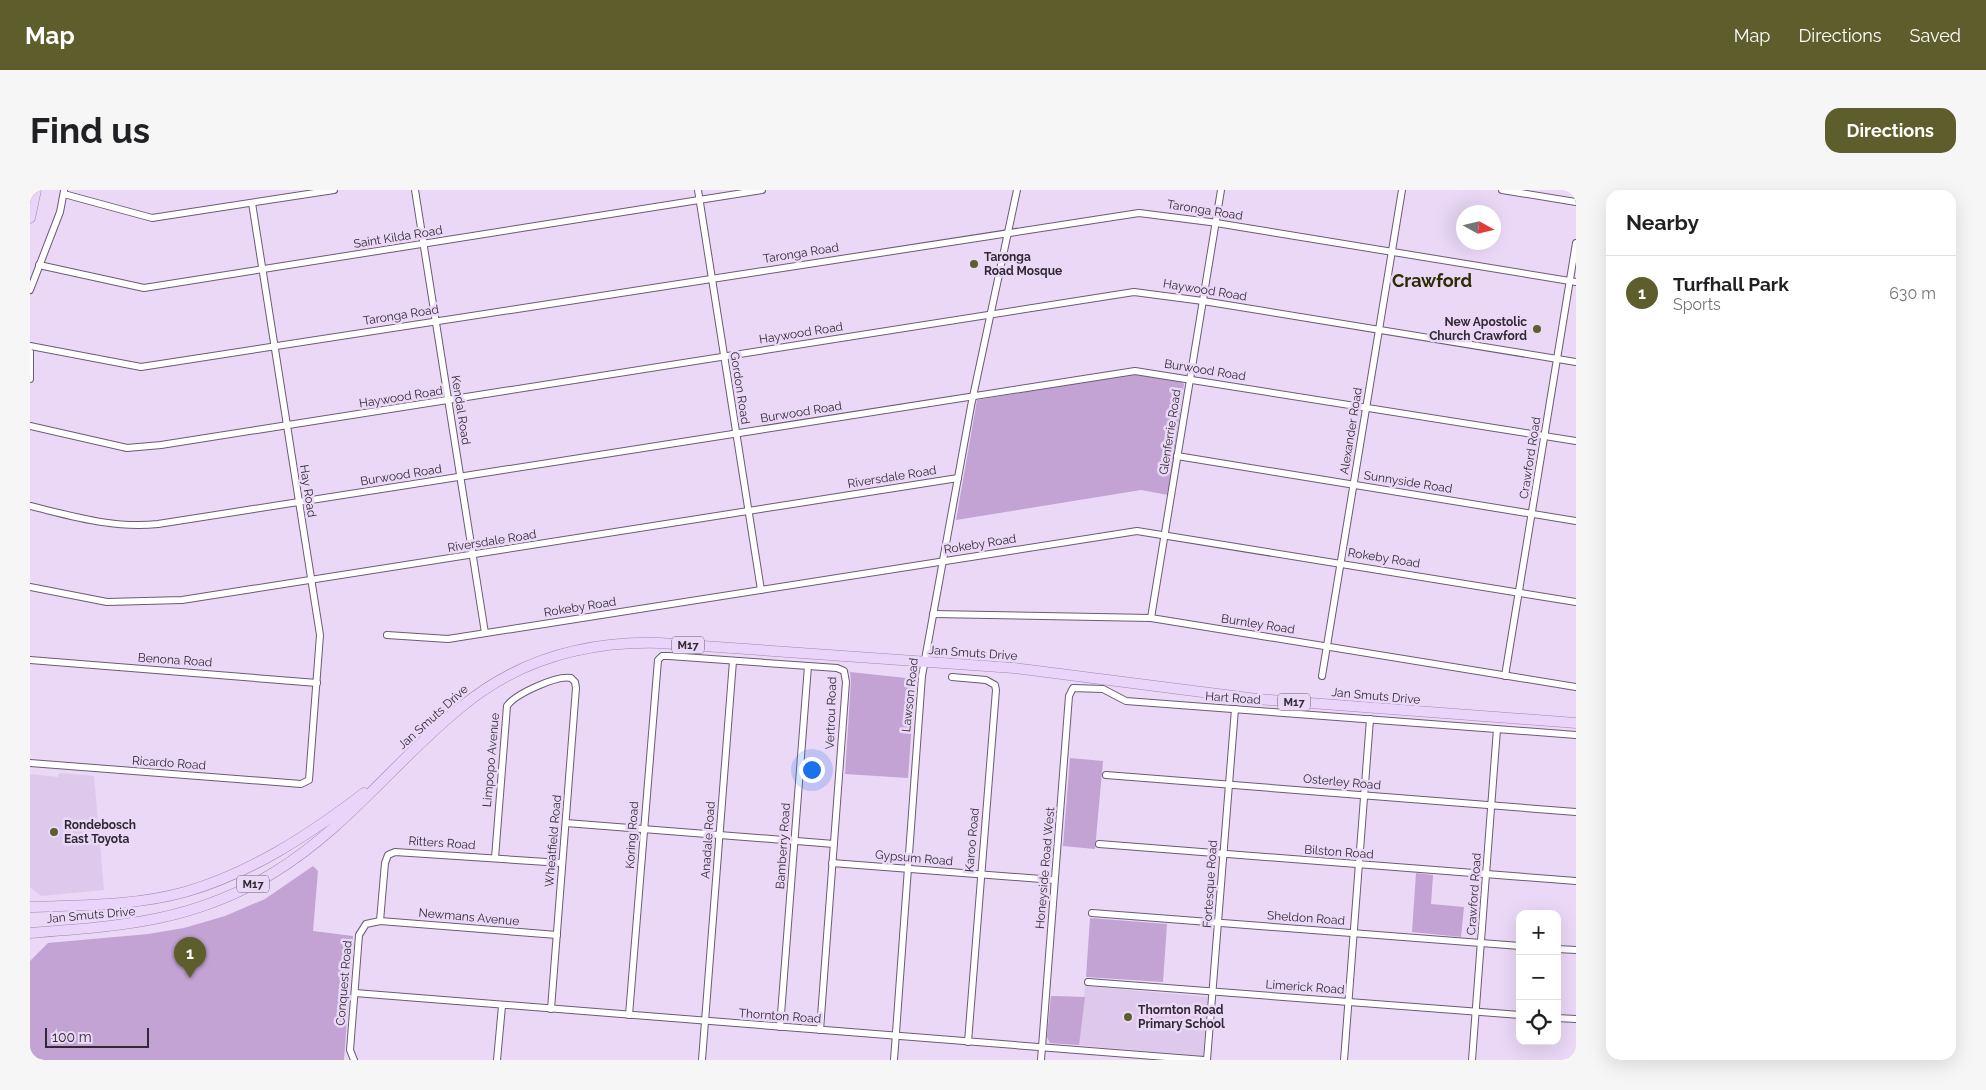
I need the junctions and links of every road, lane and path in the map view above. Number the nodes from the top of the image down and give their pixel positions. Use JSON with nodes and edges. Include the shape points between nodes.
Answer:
{"nodes":[{"id":1,"x":36,"y":190,"type":"edge"},
{"id":2,"x":334,"y":190,"type":"edge"},
{"id":3,"x":415,"y":190,"type":"edge"},
{"id":4,"x":698,"y":190,"type":"edge"},
{"id":5,"x":762,"y":190,"type":"edge"},
{"id":6,"x":1017,"y":190,"type":"edge"},
{"id":7,"x":1221,"y":190,"type":"edge"},
{"id":8,"x":1402,"y":190,"type":"edge"},
{"id":9,"x":1502,"y":190,"type":"edge"},
{"id":10,"x":64,"y":192,"type":"edge"},
{"id":11,"x":700,"y":200,"type":"junction"},
{"id":12,"x":1576,"y":202,"type":"edge"},
{"id":13,"x":252,"y":203,"type":"junction"},
{"id":14,"x":30,"y":218,"type":"edge"},
{"id":15,"x":1216,"y":223,"type":"junction"},
{"id":16,"x":1008,"y":232,"type":"junction"},
{"id":17,"x":1576,"y":243,"type":"edge"},
{"id":18,"x":425,"y":244,"type":"junction"},
{"id":19,"x":1392,"y":252,"type":"junction"},
{"id":20,"x":39,"y":265,"type":"junction"},
{"id":21,"x":262,"y":269,"type":"junction"},
{"id":22,"x":712,"y":279,"type":"junction"},
{"id":23,"x":1573,"y":282,"type":"edge"},
{"id":24,"x":30,"y":290,"type":"edge"},
{"id":25,"x":1203,"y":301,"type":"junction"},
{"id":26,"x":990,"y":314,"type":"junction"},
{"id":27,"x":436,"y":321,"type":"junction"},
{"id":28,"x":1379,"y":330,"type":"junction"},
{"id":29,"x":30,"y":346,"type":"edge"},
{"id":30,"x":274,"y":347,"type":"junction"},
{"id":31,"x":30,"y":352,"type":"edge"},
{"id":32,"x":724,"y":357,"type":"junction"},
{"id":33,"x":1557,"y":359,"type":"junction"},
{"id":34,"x":1576,"y":362,"type":"edge"},
{"id":35,"x":1190,"y":378,"type":"junction"},
{"id":36,"x":30,"y":379,"type":"edge"},
{"id":37,"x":973,"y":396,"type":"junction"},
{"id":38,"x":448,"y":400,"type":"junction"},
{"id":39,"x":1366,"y":407,"type":"junction"},
{"id":40,"x":30,"y":426,"type":"edge"},
{"id":41,"x":287,"y":426,"type":"junction"},
{"id":42,"x":736,"y":434,"type":"junction"},
{"id":43,"x":1544,"y":436,"type":"junction"},
{"id":44,"x":1576,"y":442,"type":"edge"},
{"id":45,"x":1177,"y":456,"type":"junction"},
{"id":46,"x":461,"y":477,"type":"junction"},
{"id":47,"x":958,"y":478,"type":"junction"},
{"id":48,"x":1354,"y":485,"type":"junction"},
{"id":49,"x":299,"y":502,"type":"junction"},
{"id":50,"x":30,"y":506,"type":"edge"},
{"id":51,"x":748,"y":512,"type":"junction"},
{"id":52,"x":1532,"y":514,"type":"junction"},
{"id":53,"x":1576,"y":521,"type":"edge"},
{"id":54,"x":1165,"y":534,"type":"junction"},
{"id":55,"x":473,"y":555,"type":"junction"},
{"id":56,"x":943,"y":561,"type":"junction"},
{"id":57,"x":1341,"y":563,"type":"junction"},
{"id":58,"x":311,"y":581,"type":"junction"},
{"id":59,"x":30,"y":587,"type":"edge"},
{"id":60,"x":760,"y":590,"type":"junction"},
{"id":61,"x":1519,"y":592,"type":"junction"},
{"id":62,"x":1576,"y":602,"type":"edge"},
{"id":63,"x":933,"y":614,"type":"junction"},
{"id":64,"x":1151,"y":618,"type":"junction"},
{"id":65,"x":485,"y":633,"type":"junction"},
{"id":66,"x":387,"y":635,"type":"dead end"},
{"id":67,"x":1328,"y":646,"type":"junction"},
{"id":68,"x":660,"y":657,"type":"joint"},
{"id":69,"x":30,"y":660,"type":"edge"},
{"id":70,"x":733,"y":661,"type":"junction"},
{"id":71,"x":924,"y":662,"type":"junction"},
{"id":72,"x":808,"y":666,"type":"junction"},
{"id":73,"x":1322,"y":676,"type":"dead end"},
{"id":74,"x":1506,"y":676,"type":"junction"},
{"id":75,"x":952,"y":677,"type":"dead end"},
{"id":76,"x":571,"y":678,"type":"joint"},
{"id":77,"x":317,"y":683,"type":"junction"},
{"id":78,"x":1576,"y":687,"type":"edge"},
{"id":79,"x":1071,"y":690,"type":"joint"},
{"id":80,"x":1235,"y":709,"type":"junction"},
{"id":81,"x":1370,"y":719,"type":"junction"},
{"id":82,"x":1576,"y":723,"type":"edge"},
{"id":83,"x":1497,"y":729,"type":"junction"},
{"id":84,"x":1576,"y":735,"type":"edge"},
{"id":85,"x":403,"y":761,"type":"junction"},
{"id":86,"x":30,"y":763,"type":"edge"},
{"id":87,"x":1106,"y":776,"type":"dead end"},
{"id":88,"x":307,"y":782,"type":"joint"},
{"id":89,"x":1229,"y":785,"type":"junction"},
{"id":90,"x":1364,"y":796,"type":"junction"},
{"id":91,"x":1491,"y":805,"type":"junction"},
{"id":92,"x":1576,"y":812,"type":"edge"},
{"id":93,"x":566,"y":823,"type":"junction"},
{"id":94,"x":644,"y":829,"type":"junction"},
{"id":95,"x":720,"y":835,"type":"junction"},
{"id":96,"x":795,"y":841,"type":"junction"},
{"id":97,"x":834,"y":844,"type":"junction"},
{"id":98,"x":1100,"y":844,"type":"dead end"},
{"id":99,"x":1223,"y":854,"type":"junction"},
{"id":100,"x":495,"y":858,"type":"junction"},
{"id":101,"x":562,"y":863,"type":"junction"},
{"id":102,"x":832,"y":863,"type":"junction"},
{"id":103,"x":1359,"y":865,"type":"junction"},
{"id":104,"x":907,"y":869,"type":"junction"},
{"id":105,"x":1486,"y":874,"type":"junction"},
{"id":106,"x":981,"y":875,"type":"junction"},
{"id":107,"x":1054,"y":880,"type":"junction"},
{"id":108,"x":1576,"y":881,"type":"edge"},
{"id":109,"x":30,"y":907,"type":"edge"},
{"id":110,"x":1092,"y":913,"type":"dead end"},
{"id":111,"x":380,"y":921,"type":"junction"},
{"id":112,"x":1218,"y":923,"type":"junction"},
{"id":113,"x":30,"y":933,"type":"edge"},
{"id":114,"x":1354,"y":933,"type":"junction"},
{"id":115,"x":557,"y":936,"type":"junction"},
{"id":116,"x":1482,"y":943,"type":"junction"},
{"id":117,"x":1516,"y":946,"type":"edge"},
{"id":118,"x":1561,"y":949,"type":"edge"},
{"id":119,"x":1576,"y":950,"type":"edge"},
{"id":120,"x":1088,"y":982,"type":"dead end"},
{"id":121,"x":1212,"y":991,"type":"junction"},
{"id":122,"x":355,"y":993,"type":"junction"},
{"id":123,"x":1348,"y":1002,"type":"junction"},
{"id":124,"x":502,"y":1006,"type":"junction"},
{"id":125,"x":551,"y":1009,"type":"junction"},
{"id":126,"x":1476,"y":1011,"type":"junction"},
{"id":127,"x":629,"y":1015,"type":"junction"},
{"id":128,"x":1516,"y":1015,"type":"edge"},
{"id":129,"x":1561,"y":1018,"type":"edge"},
{"id":130,"x":1576,"y":1019,"type":"edge"},
{"id":131,"x":705,"y":1022,"type":"junction"},
{"id":132,"x":780,"y":1027,"type":"junction"},
{"id":133,"x":820,"y":1030,"type":"junction"},
{"id":134,"x":895,"y":1037,"type":"junction"},
{"id":135,"x":968,"y":1042,"type":"junction"},
{"id":136,"x":1042,"y":1049,"type":"junction"},
{"id":137,"x":1139,"y":1058,"type":"edge"},
{"id":138,"x":354,"y":1060,"type":"edge"},
{"id":139,"x":497,"y":1060,"type":"edge"},
{"id":140,"x":702,"y":1060,"type":"edge"},
{"id":141,"x":894,"y":1060,"type":"edge"},
{"id":142,"x":1041,"y":1060,"type":"edge"},
{"id":143,"x":1205,"y":1060,"type":"edge"},
{"id":144,"x":1344,"y":1060,"type":"edge"},
{"id":145,"x":1472,"y":1060,"type":"edge"}],
"edges":[{"from":1,"to":14,"type":"main road"},
{"from":2,"to":13,"type":"street"},
{"from":3,"to":18,"type":"street","name":"Kendal Road"},
{"from":4,"to":11,"type":"street","name":"Gordon Road"},
{"from":5,"to":11,"type":"street","name":"Saint Kilda Road"},
{"from":6,"to":16,"type":"street","name":"Lawson Road"},
{"from":7,"to":15,"type":"street","name":"Glenferrie Road"},
{"from":8,"to":19,"type":"street","name":"Alexander Road"},
{"from":9,"to":12,"type":"street"},
{"from":10,"to":13,"type":"street","via":[[152,218]]},
{"from":10,"to":20,"type":"street","via":[[60,212]]},
{"from":11,"to":18,"type":"street","name":"Saint Kilda Road"},
{"from":11,"to":22,"type":"street","name":"Gordon Road"},
{"from":13,"to":21,"type":"street","name":"Hay Road"},
{"from":15,"to":16,"type":"street","name":"Taronga Road","via":[[1139,212]]},
{"from":15,"to":19,"type":"street","name":"Taronga Road"},
{"from":15,"to":25,"type":"street","name":"Glenferrie Road"},
{"from":16,"to":22,"type":"street","name":"Taronga Road"},
{"from":16,"to":26,"type":"street","name":"Lawson Road"},
{"from":17,"to":23,"type":"street","name":"Crawford Road"},
{"from":18,"to":21,"type":"street","name":"Saint Kilda Road"},
{"from":18,"to":27,"type":"street","name":"Kendal Road"},
{"from":19,"to":23,"type":"street","name":"Taronga Road"},
{"from":19,"to":28,"type":"street","name":"Alexander Road"},
{"from":20,"to":21,"type":"street","name":"Saint Kilda Road","via":[[140,288]]},
{"from":20,"to":24,"type":"street"},
{"from":21,"to":30,"type":"street","name":"Hay Road"},
{"from":22,"to":27,"type":"street","name":"Taronga Road"},
{"from":22,"to":32,"type":"street","name":"Gordon Road"},
{"from":23,"to":33,"type":"street","name":"Crawford Road"},
{"from":25,"to":26,"type":"street","name":"Haywood Road","via":[[1134,292]]},
{"from":25,"to":28,"type":"street","name":"Haywood Road"},
{"from":25,"to":35,"type":"street","name":"Glenferrie Road"},
{"from":26,"to":32,"type":"street","name":"Haywood Road"},
{"from":26,"to":37,"type":"street","name":"Lawson Road"},
{"from":27,"to":30,"type":"street","name":"Taronga Road"},
{"from":27,"to":38,"type":"street","name":"Kendal Road"},
{"from":28,"to":33,"type":"street","name":"Haywood Road"},
{"from":28,"to":39,"type":"street","name":"Alexander Road"},
{"from":29,"to":30,"type":"street","name":"Taronga Road","via":[[138,368]]},
{"from":30,"to":41,"type":"street","name":"Hay Road"},
{"from":31,"to":36,"type":"street"},
{"from":32,"to":38,"type":"street","name":"Haywood Road"},
{"from":32,"to":42,"type":"street","name":"Gordon Road"},
{"from":33,"to":34,"type":"street","name":"Haywood Road"},
{"from":33,"to":43,"type":"street","name":"Crawford Road"},
{"from":35,"to":37,"type":"street","name":"Burwood Road","via":[[1129,372]]},
{"from":35,"to":39,"type":"street","name":"Burwood Road"},
{"from":35,"to":45,"type":"street","name":"Glenferrie Road"},
{"from":37,"to":42,"type":"street","name":"Burwood Road"},
{"from":37,"to":47,"type":"street","name":"Lawson Road"},
{"from":38,"to":41,"type":"street","name":"Haywood Road"},
{"from":38,"to":46,"type":"street","name":"Kendal Road"},
{"from":39,"to":43,"type":"street","name":"Burwood Road"},
{"from":39,"to":48,"type":"street","name":"Alexander Road"},
{"from":40,"to":41,"type":"street","name":"Haywood Road","via":[[134,448]]},
{"from":41,"to":49,"type":"street","name":"Hay Road"},
{"from":42,"to":46,"type":"street","name":"Burwood Road"},
{"from":42,"to":51,"type":"street","name":"Gordon Road"},
{"from":43,"to":44,"type":"street","name":"Burwood Road"},
{"from":43,"to":52,"type":"street","name":"Crawford Road"},
{"from":45,"to":48,"type":"street","name":"Sunnyside Road"},
{"from":45,"to":54,"type":"street","name":"Glenferrie Road"},
{"from":46,"to":49,"type":"street","name":"Burwood Road"},
{"from":46,"to":55,"type":"street","name":"Kendal Road"},
{"from":47,"to":51,"type":"street","name":"Riversdale Road"},
{"from":47,"to":56,"type":"street","name":"Lawson Road"},
{"from":48,"to":52,"type":"street","name":"Sunnyside Road"},
{"from":48,"to":57,"type":"street","name":"Alexander Road"},
{"from":49,"to":50,"type":"street","name":"Burwood Road","via":[[135,526],[105,524]]},
{"from":49,"to":58,"type":"street","name":"Hay Road"},
{"from":51,"to":55,"type":"street","name":"Riversdale Road"},
{"from":51,"to":60,"type":"street","name":"Gordon Road"},
{"from":52,"to":53,"type":"street","name":"Sunnyside Road"},
{"from":52,"to":61,"type":"street","name":"Crawford Road"},
{"from":54,"to":56,"type":"street","name":"Rokeby Road","via":[[1137,531]]},
{"from":54,"to":57,"type":"street","name":"Rokeby Road"},
{"from":54,"to":64,"type":"street","name":"Glenferrie Road"},
{"from":55,"to":58,"type":"street","name":"Riversdale Road"},
{"from":55,"to":65,"type":"street","name":"Kendal Road"},
{"from":56,"to":60,"type":"street","name":"Rokeby Road"},
{"from":56,"to":63,"type":"street","name":"Lawson Road"},
{"from":57,"to":61,"type":"street","name":"Rokeby Road"},
{"from":57,"to":67,"type":"street","name":"Alexander Road"},
{"from":58,"to":59,"type":"street","name":"Riversdale Road","via":[[144,603],[98,601]]},
{"from":58,"to":77,"type":"street","name":"Hay Road","via":[[320,635]]},
{"from":60,"to":65,"type":"street","name":"Rokeby Road"},
{"from":61,"to":62,"type":"street","name":"Rokeby Road"},
{"from":61,"to":74,"type":"street","name":"Crawford Road"},
{"from":63,"to":64,"type":"street","name":"Burnley Road"},
{"from":63,"to":71,"type":"street","name":"Lawson Road"},
{"from":64,"to":67,"type":"street","name":"Burnley Road"},
{"from":65,"to":66,"type":"street","name":"Rokeby Road","via":[[439,639]]},
{"from":67,"to":73,"type":"street","name":"Alexander Road"},
{"from":67,"to":74,"type":"street","name":"Burnley Road"},
{"from":68,"to":70,"type":"street","name":"Vertrou Road"},
{"from":68,"to":94,"type":"street","name":"Koring Road","via":[[656,664]]},
{"from":69,"to":77,"type":"street","name":"Benona Road"},
{"from":70,"to":72,"type":"street","name":"Vertrou Road"},
{"from":70,"to":95,"type":"street","name":"Anadale Road"},
{"from":71,"to":82,"type":"main road","name":"Jan Smuts Drive","number":"M17","via":[[1014,668],[1257,699]]},
{"from":71,"to":85,"type":"main road","name":"Jan Smuts Drive","number":"M17","via":[[651,643],[624,643],[576,650],[524,667],[480,692]]},
{"from":71,"to":104,"type":"street","name":"Lawson Road"},
{"from":72,"to":96,"type":"street","name":"Bamberry Road"},
{"from":72,"to":97,"type":"street","name":"Vertrou Road","via":[[840,669],[846,678]]},
{"from":74,"to":78,"type":"street","name":"Burnley Road"},
{"from":75,"to":106,"type":"street","name":"Karoo Road","via":[[986,680],[995,685],[996,690]]},
{"from":76,"to":93,"type":"street","name":"Wheatfield Road","via":[[576,688]]},
{"from":76,"to":100,"type":"street","name":"Limpopo Avenue","via":[[558,678],[530,690],[507,706]]},
{"from":77,"to":88,"type":"street","name":"Hay Road"},
{"from":79,"to":80,"type":"street","name":"Hart Road","via":[[1076,687],[1103,689],[1126,700]]},
{"from":79,"to":107,"type":"street","name":"Honeyside Road West"},
{"from":80,"to":81,"type":"street","name":"Hart Road"},
{"from":80,"to":89,"type":"street","name":"Fortesque Road"},
{"from":81,"to":83,"type":"street","name":"Hart Road"},
{"from":81,"to":90,"type":"street"},
{"from":83,"to":84,"type":"street","name":"Hart Road"},
{"from":83,"to":91,"type":"street","name":"Crawford Road"},
{"from":85,"to":109,"type":"main road","name":"Jan Smuts Drive","number":"M17","via":[[295,842],[214,882],[185,892],[111,905]]},
{"from":85,"to":113,"type":"main road","name":"Jan Smuts Drive","number":"M17","via":[[353,811],[306,850],[271,874],[231,895],[186,912],[141,923]]},
{"from":86,"to":88,"type":"street","name":"Ricardo Road"},
{"from":87,"to":89,"type":"street","name":"Osterley Road"},
{"from":89,"to":90,"type":"street","name":"Osterley Road"},
{"from":89,"to":99,"type":"street","name":"Fortesque Road"},
{"from":90,"to":91,"type":"street","name":"Osterley Road"},
{"from":90,"to":103,"type":"street"},
{"from":91,"to":92,"type":"street","name":"Osterley Road"},
{"from":91,"to":105,"type":"street","name":"Crawford Road"},
{"from":93,"to":94,"type":"street"},
{"from":93,"to":101,"type":"street","name":"Wheatfield Road"},
{"from":94,"to":95,"type":"street"},
{"from":94,"to":127,"type":"street","name":"Koring Road"},
{"from":95,"to":96,"type":"street"},
{"from":95,"to":131,"type":"street","name":"Anadale Road"},
{"from":96,"to":97,"type":"street"},
{"from":96,"to":132,"type":"street","name":"Bamberry Road"},
{"from":97,"to":102,"type":"street","name":"Vertrou Road"},
{"from":98,"to":99,"type":"street","name":"Bilston Road"},
{"from":99,"to":103,"type":"street","name":"Bilston Road"},
{"from":99,"to":112,"type":"street","name":"Fortesque Road"},
{"from":100,"to":101,"type":"street","name":"Ritters Road"},
{"from":100,"to":111,"type":"street","name":"Ritters Road","via":[[390,853],[385,862]]},
{"from":101,"to":115,"type":"street","name":"Wheatfield Road"},
{"from":102,"to":104,"type":"street","name":"Gypsum Road"},
{"from":102,"to":133,"type":"street","name":"Vertrou Road"},
{"from":103,"to":105,"type":"street","name":"Bilston Road"},
{"from":103,"to":114,"type":"street"},
{"from":104,"to":106,"type":"street","name":"Gypsum Road"},
{"from":104,"to":134,"type":"street","name":"Lawson Road"},
{"from":105,"to":108,"type":"street","name":"Bilston Road"},
{"from":105,"to":116,"type":"street","name":"Crawford Road"},
{"from":106,"to":107,"type":"street","name":"Gypsum Road"},
{"from":106,"to":135,"type":"street","name":"Karoo Road"},
{"from":107,"to":136,"type":"street","name":"Honeyside Road West"},
{"from":110,"to":112,"type":"street","name":"Sheldon Road"},
{"from":111,"to":115,"type":"street","name":"Newmans Avenue"},
{"from":111,"to":122,"type":"street","name":"Conquest Road","via":[[366,924],[359,936]]},
{"from":112,"to":114,"type":"street","name":"Sheldon Road"},
{"from":112,"to":121,"type":"street","name":"Fortesque Road"},
{"from":114,"to":116,"type":"street","name":"Sheldon Road"},
{"from":114,"to":123,"type":"street"},
{"from":115,"to":125,"type":"street","name":"Wheatfield Road"},
{"from":116,"to":117,"type":"street","name":"Sheldon Road"},
{"from":116,"to":126,"type":"street","name":"Crawford Road"},
{"from":118,"to":119,"type":"street"},
{"from":120,"to":121,"type":"street","name":"Limerick Road"},
{"from":121,"to":123,"type":"street","name":"Limerick Road"},
{"from":121,"to":143,"type":"street","name":"Fortesque Road"},
{"from":122,"to":124,"type":"street","name":"Thornton Road"},
{"from":122,"to":138,"type":"street","name":"Conquest Road","via":[[350,1050]]},
{"from":123,"to":126,"type":"street","name":"Limerick Road"},
{"from":123,"to":144,"type":"street"},
{"from":124,"to":125,"type":"street","name":"Thornton Road"},
{"from":124,"to":139,"type":"street"},
{"from":125,"to":127,"type":"street","name":"Thornton Road"},
{"from":126,"to":128,"type":"street","name":"Limerick Road"},
{"from":126,"to":145,"type":"street","name":"Crawford Road"},
{"from":127,"to":131,"type":"street","name":"Thornton Road"},
{"from":129,"to":130,"type":"street"},
{"from":131,"to":132,"type":"street","name":"Thornton Road"},
{"from":131,"to":140,"type":"street","name":"Anadale Road"},
{"from":132,"to":133,"type":"street","name":"Thornton Road"},
{"from":133,"to":134,"type":"street","name":"Thornton Road"},
{"from":134,"to":135,"type":"street","name":"Thornton Road"},
{"from":134,"to":141,"type":"street","name":"Lawson Road"},
{"from":135,"to":136,"type":"street","name":"Thornton Road"},
{"from":136,"to":137,"type":"street","name":"Thornton Road"},
{"from":136,"to":142,"type":"street","name":"Honeyside Road West"},
{"from":137,"to":143,"type":"street","name":"Thornton Road"}]}
